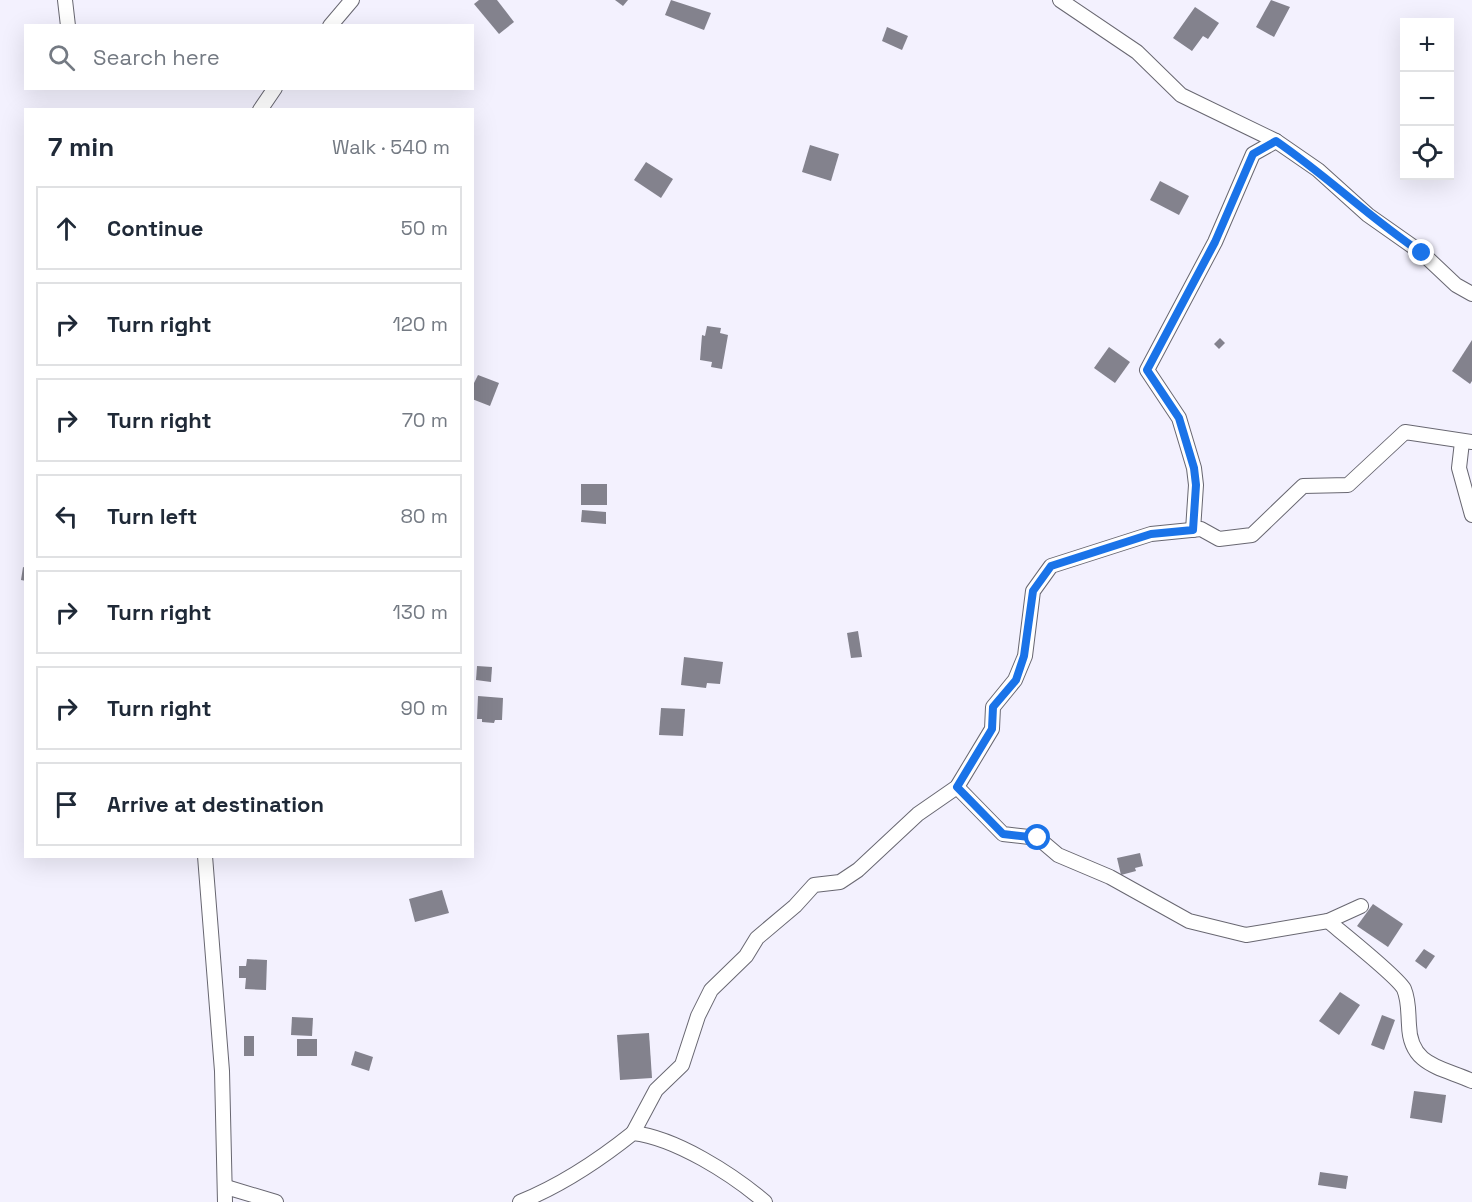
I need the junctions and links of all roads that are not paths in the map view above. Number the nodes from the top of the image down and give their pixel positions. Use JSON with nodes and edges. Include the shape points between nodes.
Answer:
{"nodes":[{"id":1,"x":65,"y":0,"type":"edge"},
{"id":2,"x":352,"y":0,"type":"edge"},
{"id":3,"x":1060,"y":0,"type":"edge"},
{"id":4,"x":68,"y":24,"type":"edge"},
{"id":5,"x":332,"y":24,"type":"edge"},
{"id":6,"x":274,"y":90,"type":"edge"},
{"id":7,"x":261,"y":108,"type":"edge"},
{"id":8,"x":1276,"y":141,"type":"junction"},
{"id":9,"x":1472,"y":294,"type":"edge"},
{"id":10,"x":1467,"y":442,"type":"edge"},
{"id":11,"x":1472,"y":515,"type":"edge"},
{"id":12,"x":1193,"y":530,"type":"junction"},
{"id":13,"x":957,"y":787,"type":"junction"},
{"id":14,"x":205,"y":858,"type":"edge"},
{"id":15,"x":1361,"y":906,"type":"dead end"},
{"id":16,"x":1328,"y":921,"type":"junction"},
{"id":17,"x":1472,"y":1081,"type":"edge"},
{"id":18,"x":633,"y":1133,"type":"junction"},
{"id":19,"x":226,"y":1187,"type":"junction"},
{"id":20,"x":225,"y":1202,"type":"edge"},
{"id":21,"x":276,"y":1202,"type":"edge"},
{"id":22,"x":520,"y":1202,"type":"edge"},
{"id":23,"x":765,"y":1202,"type":"edge"}],
"edges":[{"from":1,"to":4,"type":"street"},
{"from":2,"to":5,"type":"street"},
{"from":3,"to":8,"type":"street","via":[[1137,52],[1181,95]]},
{"from":6,"to":7,"type":"street"},
{"from":8,"to":9,"type":"street"},
{"from":8,"to":12,"type":"street","via":[[1253,154],[1215,242],[1147,370],[1179,418],[1194,468]]},
{"from":10,"to":11,"type":"street","via":[[1459,468]]},
{"from":10,"to":12,"type":"street","via":[[1405,432],[1348,485],[1303,486],[1252,535],[1219,539],[1201,529]]},
{"from":12,"to":13,"type":"street","via":[[1151,534],[1051,566],[1033,591],[1024,656],[1016,680],[993,707],[992,729]]},
{"from":13,"to":16,"type":"street","via":[[1003,834],[1038,838],[1058,855],[1110,877],[1189,921],[1246,935]]},
{"from":13,"to":18,"type":"street","via":[[918,814],[858,870],[840,882],[814,885],[757,938],[746,956],[711,990],[682,1065],[656,1090]]},
{"from":14,"to":19,"type":"street"},
{"from":15,"to":16,"type":"street"},
{"from":16,"to":17,"type":"street","via":[[1403,987],[1413,1049],[1425,1063]]},
{"from":18,"to":22,"type":"street","via":[[597,1162]]},
{"from":18,"to":23,"type":"street","via":[[677,1148],[736,1178]]},
{"from":19,"to":20,"type":"street"},
{"from":19,"to":21,"type":"street"}]}
